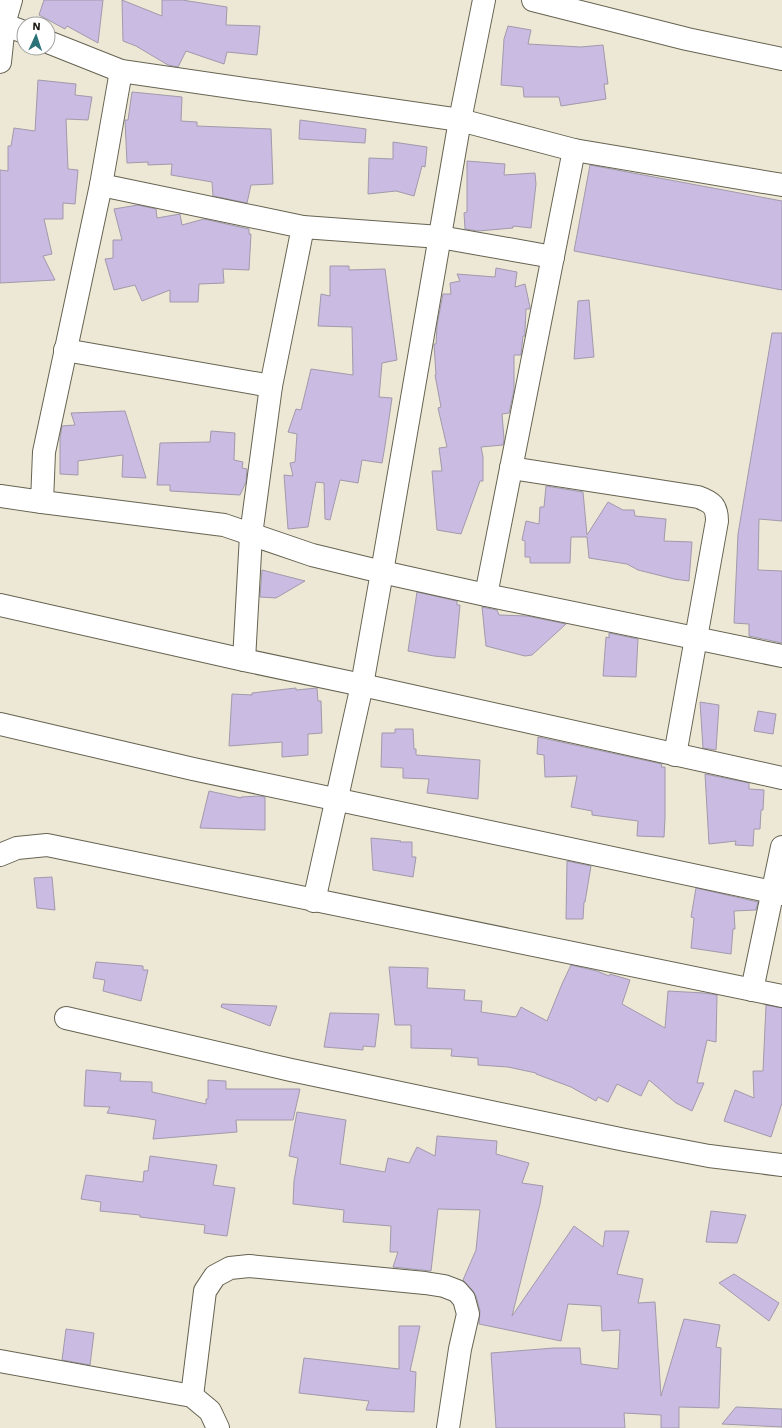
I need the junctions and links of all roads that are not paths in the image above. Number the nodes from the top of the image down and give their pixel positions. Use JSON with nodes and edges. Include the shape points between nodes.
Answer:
{"nodes":[{"id":1,"x":10,"y":0,"type":"edge"},
{"id":2,"x":484,"y":0,"type":"edge"},
{"id":3,"x":532,"y":0,"type":"edge"},
{"id":4,"x":10,"y":26,"type":"edge"},
{"id":5,"x":56,"y":45,"type":"edge"},
{"id":6,"x":782,"y":59,"type":"edge"},
{"id":7,"x":0,"y":62,"type":"edge"},
{"id":8,"x":121,"y":72,"type":"junction"},
{"id":9,"x":460,"y":120,"type":"junction"},
{"id":10,"x":574,"y":150,"type":"junction"},
{"id":11,"x":782,"y":185,"type":"edge"},
{"id":12,"x":101,"y":186,"type":"junction"},
{"id":13,"x":303,"y":227,"type":"junction"},
{"id":14,"x":440,"y":237,"type":"junction"},
{"id":15,"x":553,"y":257,"type":"junction"},
{"id":16,"x":65,"y":350,"type":"junction"},
{"id":17,"x":271,"y":386,"type":"junction"},
{"id":18,"x":511,"y":468,"type":"junction"},
{"id":19,"x":0,"y":496,"type":"edge"},
{"id":20,"x":42,"y":502,"type":"junction"},
{"id":21,"x":251,"y":535,"type":"junction"},
{"id":22,"x":382,"y":572,"type":"junction"},
{"id":23,"x":486,"y":595,"type":"junction"},
{"id":24,"x":0,"y":605,"type":"edge"},
{"id":25,"x":697,"y":638,"type":"junction"},
{"id":26,"x":782,"y":656,"type":"edge"},
{"id":27,"x":244,"y":660,"type":"junction"},
{"id":28,"x":362,"y":685,"type":"junction"},
{"id":29,"x":0,"y":724,"type":"edge"},
{"id":30,"x":675,"y":755,"type":"junction"},
{"id":31,"x":782,"y":778,"type":"edge"},
{"id":32,"x":336,"y":798,"type":"junction"},
{"id":33,"x":782,"y":847,"type":"edge"},
{"id":34,"x":0,"y":855,"type":"edge"},
{"id":35,"x":777,"y":893,"type":"edge"},
{"id":36,"x":314,"y":901,"type":"junction"},
{"id":37,"x":752,"y":990,"type":"junction"},
{"id":38,"x":782,"y":996,"type":"edge"},
{"id":39,"x":66,"y":1018,"type":"dead end"},
{"id":40,"x":782,"y":1164,"type":"edge"},
{"id":41,"x":0,"y":1360,"type":"edge"},
{"id":42,"x":192,"y":1396,"type":"junction"},
{"id":43,"x":218,"y":1428,"type":"edge"},
{"id":44,"x":448,"y":1428,"type":"edge"}],
"edges":[{"from":1,"to":4,"type":"street"},
{"from":2,"to":9,"type":"street"},
{"from":3,"to":6,"type":"street","via":[[686,39]]},
{"from":4,"to":7,"type":"street"},
{"from":5,"to":8,"type":"street"},
{"from":8,"to":9,"type":"street"},
{"from":8,"to":12,"type":"street"},
{"from":9,"to":10,"type":"street"},
{"from":9,"to":14,"type":"street"},
{"from":10,"to":11,"type":"street"},
{"from":10,"to":15,"type":"street"},
{"from":12,"to":13,"type":"street"},
{"from":12,"to":16,"type":"street"},
{"from":13,"to":14,"type":"street"},
{"from":13,"to":17,"type":"street"},
{"from":14,"to":15,"type":"street"},
{"from":14,"to":22,"type":"street"},
{"from":15,"to":18,"type":"street"},
{"from":16,"to":17,"type":"street"},
{"from":16,"to":20,"type":"street","via":[[44,452]]},
{"from":17,"to":21,"type":"street"},
{"from":18,"to":23,"type":"street"},
{"from":18,"to":25,"type":"street","via":[[698,497],[712,504],[717,512],[717,521]]},
{"from":19,"to":20,"type":"street"},
{"from":20,"to":21,"type":"street","via":[[224,526]]},
{"from":21,"to":22,"type":"street","via":[[312,555]]},
{"from":21,"to":27,"type":"street"},
{"from":22,"to":23,"type":"street"},
{"from":22,"to":28,"type":"street"},
{"from":23,"to":25,"type":"street"},
{"from":24,"to":27,"type":"street"},
{"from":25,"to":26,"type":"street"},
{"from":25,"to":30,"type":"street"},
{"from":27,"to":28,"type":"street"},
{"from":28,"to":30,"type":"street"},
{"from":28,"to":32,"type":"street"},
{"from":29,"to":32,"type":"street"},
{"from":30,"to":31,"type":"street"},
{"from":32,"to":35,"type":"street"},
{"from":32,"to":36,"type":"street"},
{"from":33,"to":35,"type":"street"},
{"from":34,"to":36,"type":"street","via":[[17,848],[47,845]]},
{"from":35,"to":37,"type":"street"},
{"from":36,"to":37,"type":"street"},
{"from":37,"to":38,"type":"street"},
{"from":39,"to":40,"type":"street","via":[[299,1072],[625,1140],[709,1156]]},
{"from":41,"to":42,"type":"street"},
{"from":42,"to":43,"type":"street","via":[[210,1411]]},
{"from":42,"to":44,"type":"street","via":[[205,1291],[215,1276],[230,1268],[249,1266],[425,1283],[457,1291],[464,1299],[468,1314]]}]}
